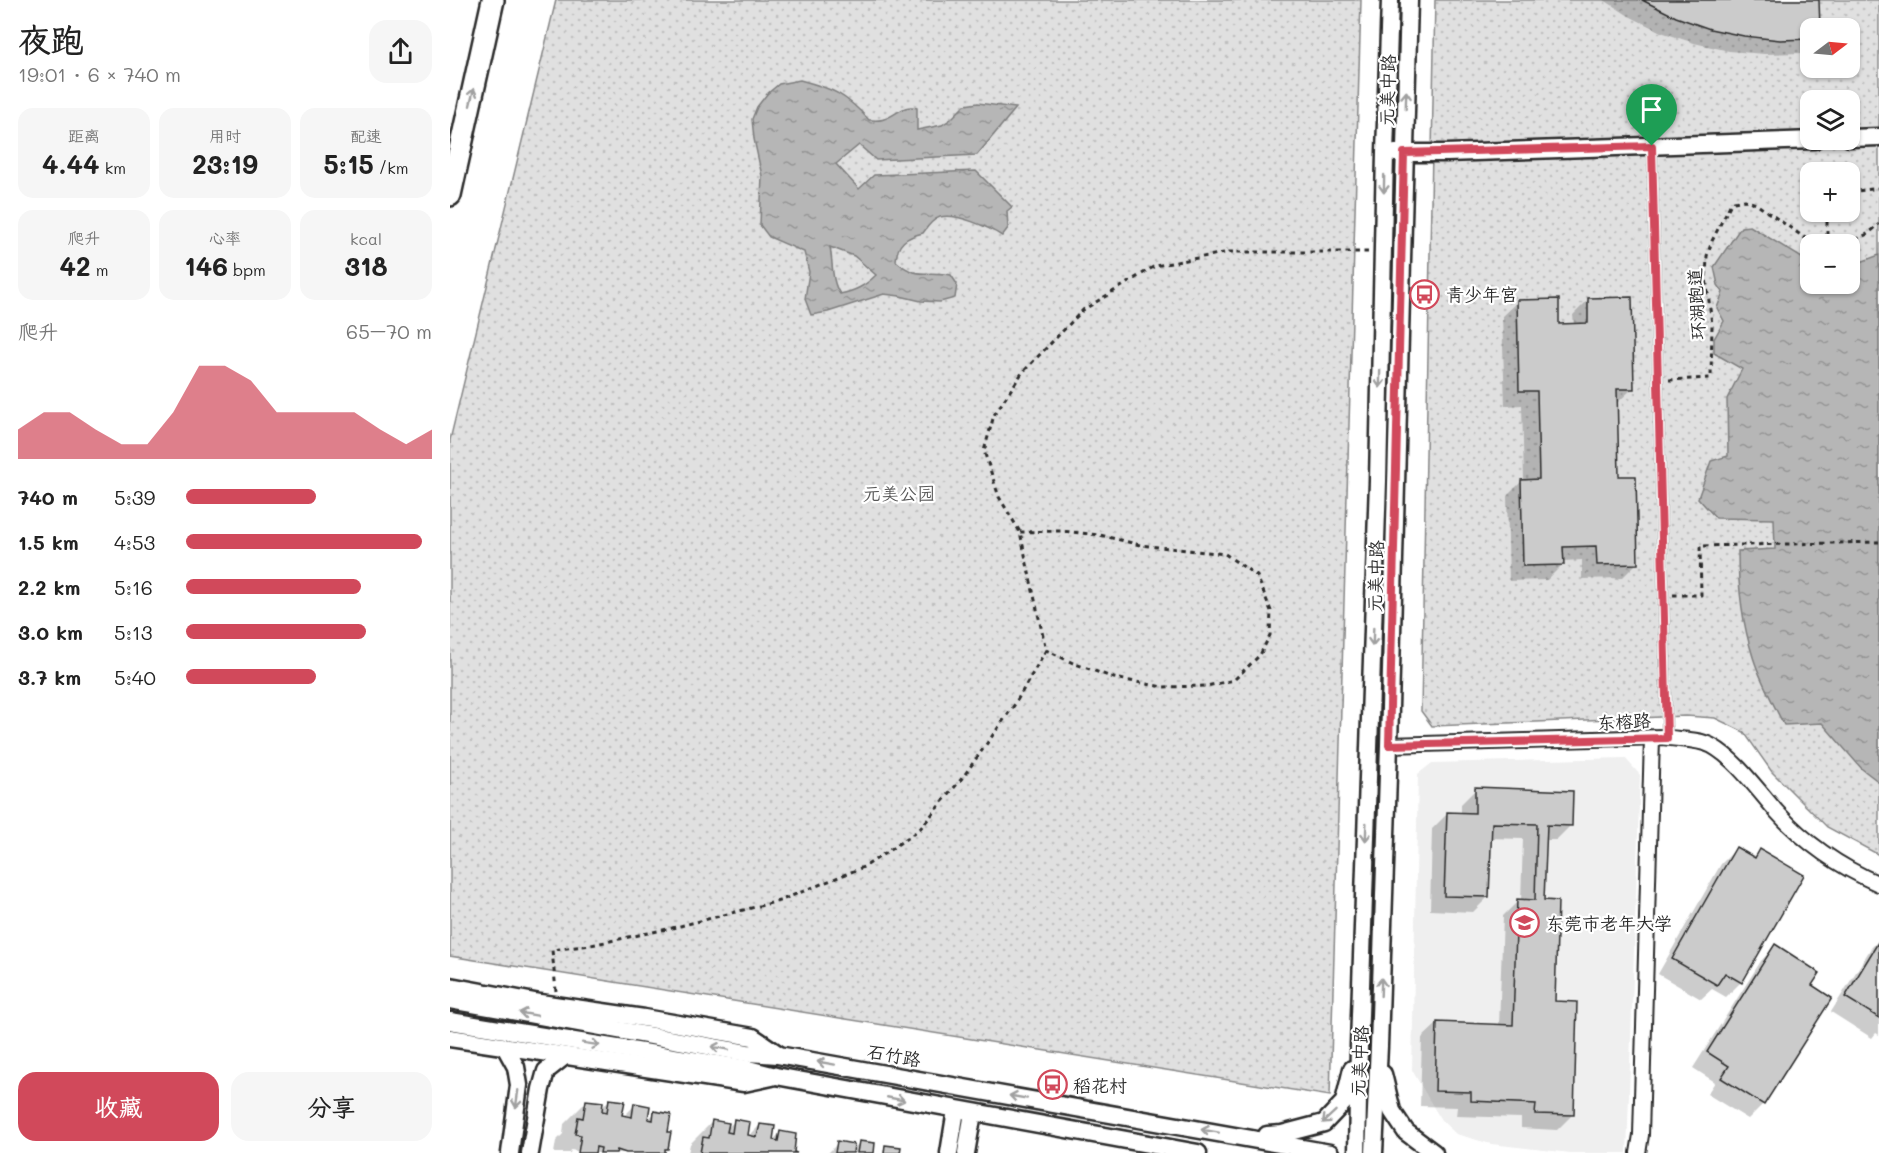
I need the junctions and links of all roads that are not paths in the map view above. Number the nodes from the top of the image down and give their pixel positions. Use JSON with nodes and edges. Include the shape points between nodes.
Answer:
{"nodes":[{"id":1,"x":493,"y":0,"type":"edge"},
{"id":2,"x":1390,"y":0,"type":"edge"},
{"id":3,"x":1409,"y":0,"type":"edge"},
{"id":4,"x":1879,"y":137,"type":"edge"},
{"id":5,"x":1860,"y":138,"type":"edge"},
{"id":6,"x":1800,"y":141,"type":"edge"},
{"id":7,"x":1652,"y":146,"type":"junction"},
{"id":8,"x":1385,"y":153,"type":"junction"},
{"id":9,"x":1404,"y":153,"type":"junction"},
{"id":10,"x":450,"y":195,"type":"edge"},
{"id":11,"x":1652,"y":738,"type":"junction"},
{"id":12,"x":1667,"y":738,"type":"junction"},
{"id":13,"x":1389,"y":745,"type":"junction"},
{"id":14,"x":1879,"y":884,"type":"edge"},
{"id":15,"x":450,"y":986,"type":"edge"},
{"id":16,"x":450,"y":1000,"type":"edge"},
{"id":17,"x":450,"y":1021,"type":"edge"},
{"id":18,"x":450,"y":1038,"type":"edge"},
{"id":19,"x":1359,"y":1045,"type":"junction"},
{"id":20,"x":1379,"y":1046,"type":"junction"},
{"id":21,"x":505,"y":1047,"type":"junction"},
{"id":22,"x":778,"y":1055,"type":"junction"},
{"id":23,"x":565,"y":1056,"type":"junction"},
{"id":24,"x":776,"y":1076,"type":"junction"},
{"id":25,"x":965,"y":1112,"type":"junction"},
{"id":26,"x":1242,"y":1136,"type":"junction"},
{"id":27,"x":510,"y":1153,"type":"edge"},
{"id":28,"x":530,"y":1153,"type":"edge"},
{"id":29,"x":949,"y":1153,"type":"edge"},
{"id":30,"x":966,"y":1153,"type":"edge"},
{"id":31,"x":1197,"y":1153,"type":"edge"},
{"id":32,"x":1330,"y":1153,"type":"edge"},
{"id":33,"x":1357,"y":1153,"type":"edge"},
{"id":34,"x":1374,"y":1153,"type":"edge"},
{"id":35,"x":1434,"y":1153,"type":"edge"},
{"id":36,"x":1638,"y":1153,"type":"edge"}],
"edges":[{"from":10,"to":1,"type":"highway","one_way":true},
{"from":2,"to":8,"type":"street","name":"元美中路"},
{"from":9,"to":3,"type":"street","name":"元美中路","one_way":true},
{"from":4,"to":5,"type":"street"},
{"from":6,"to":7,"type":"street"},
{"from":7,"to":9,"type":"street"},
{"from":7,"to":12,"type":"lane"},
{"from":8,"to":9,"type":"street"},
{"from":8,"to":19,"type":"street","name":"元美中路","one_way":true},
{"from":9,"to":13,"type":"street","name":"元美中路"},
{"from":11,"to":12,"type":"street","name":"东榕路"},
{"from":11,"to":13,"type":"street","name":"东榕路"},
{"from":11,"to":36,"type":"street"},
{"from":12,"to":14,"type":"street","name":"东榕路","via":[[1712,746],[1731,760],[1780,815],[1820,852]]},
{"from":20,"to":13,"type":"street","name":"元美中路","one_way":true},
{"from":15,"to":22,"type":"street","via":[[753,1037]]},
{"from":22,"to":16,"type":"street","name":"石竹路","one_way":true,"via":[[747,1053]]},
{"from":17,"to":24,"type":"street","one_way":true},
{"from":18,"to":21,"type":"street"},
{"from":19,"to":26,"type":"street","one_way":true,"via":[[1344,1102],[1324,1123],[1282,1134]]},
{"from":19,"to":33,"type":"street","name":"元美中路"},
{"from":20,"to":34,"type":"street","name":"元美中路"},
{"from":20,"to":35,"type":"street","via":[[1392,1111],[1406,1132]]},
{"from":21,"to":23,"type":"street"},
{"from":21,"to":27,"type":"street","one_way":true,"via":[[516,1067],[519,1084]]},
{"from":26,"to":22,"type":"street","name":"石竹路","one_way":true},
{"from":23,"to":24,"type":"street","via":[[744,1083]]},
{"from":23,"to":28,"type":"street","via":[[546,1071]]},
{"from":24,"to":25,"type":"street","one_way":true},
{"from":25,"to":29,"type":"street"},
{"from":25,"to":30,"type":"street"},
{"from":25,"to":31,"type":"street"},
{"from":26,"to":32,"type":"street","name":"石竹路"}]}
